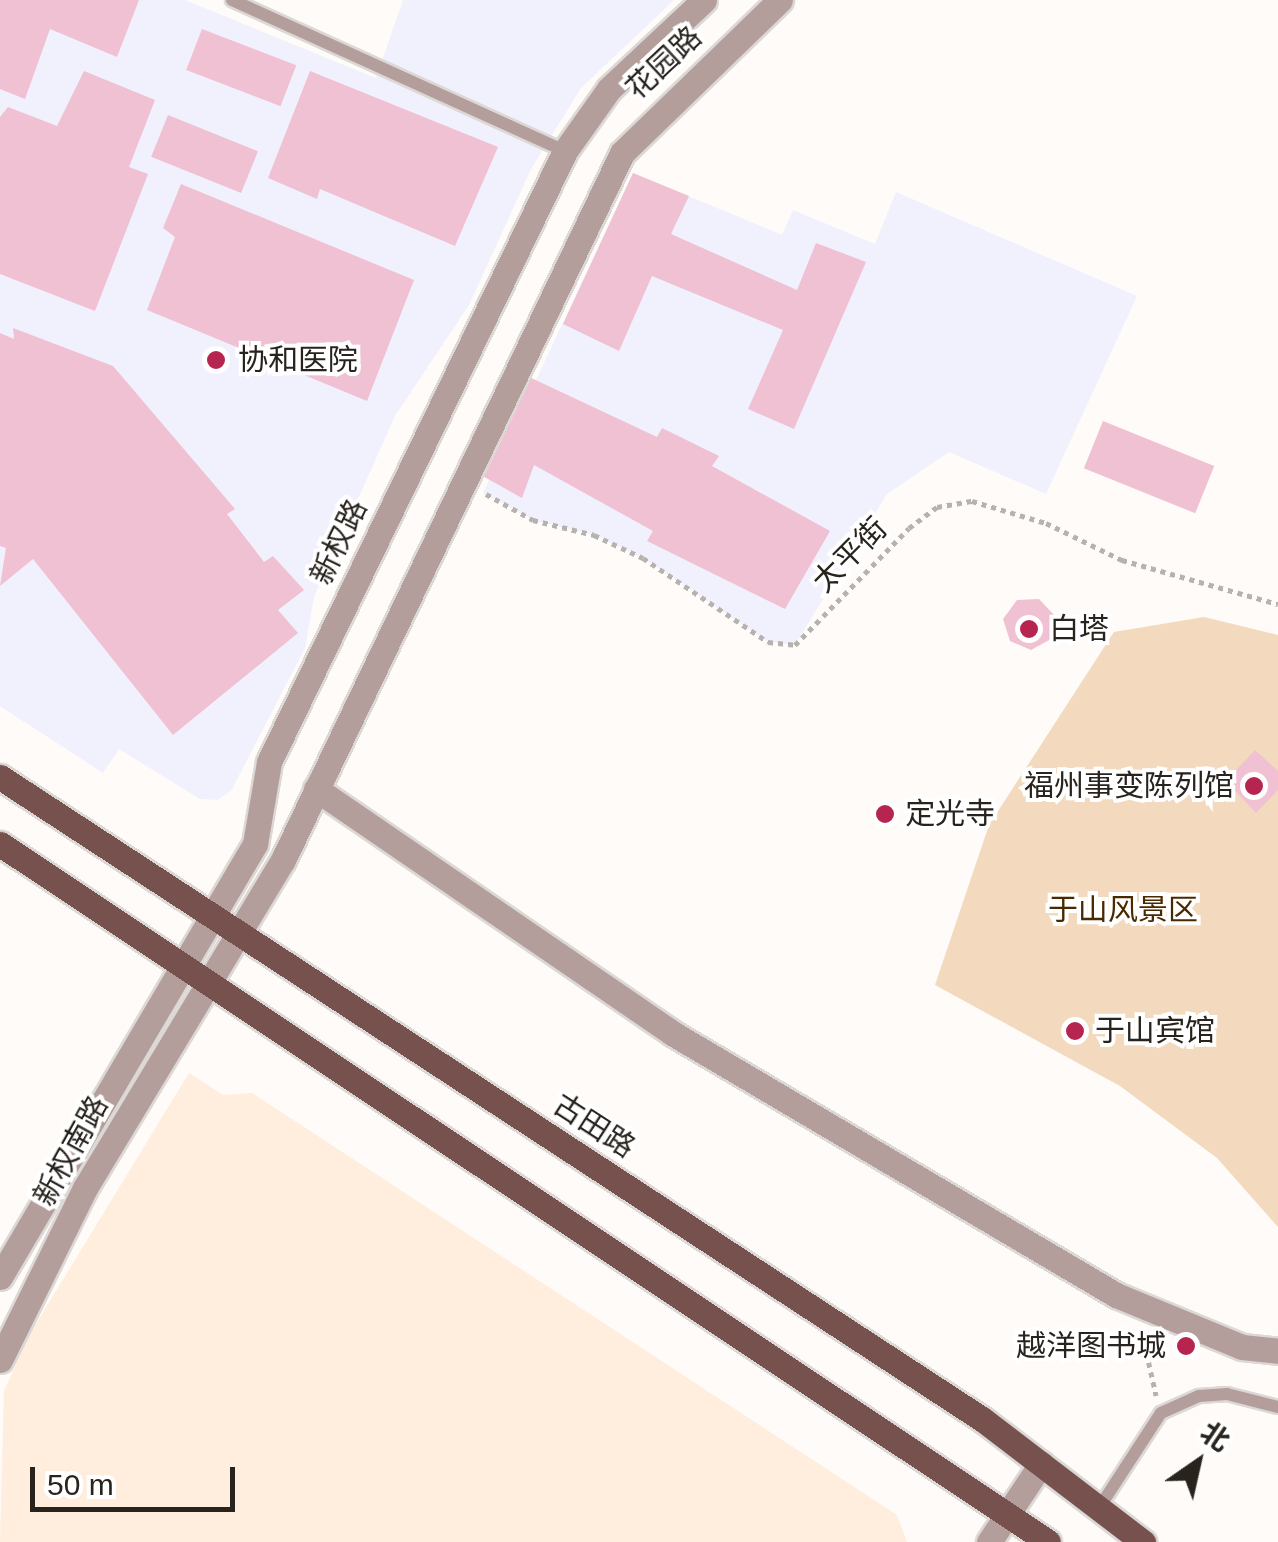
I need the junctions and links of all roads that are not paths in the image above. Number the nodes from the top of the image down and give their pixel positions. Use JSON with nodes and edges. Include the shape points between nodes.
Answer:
{"nodes":[{"id":1,"x":232,"y":0,"type":"edge"},
{"id":2,"x":704,"y":0,"type":"edge"},
{"id":3,"x":780,"y":0,"type":"edge"},
{"id":4,"x":565,"y":151,"type":"junction"},
{"id":5,"x":0,"y":777,"type":"edge"},
{"id":6,"x":316,"y":788,"type":"junction"},
{"id":7,"x":0,"y":844,"type":"edge"},
{"id":8,"x":216,"y":916,"type":"junction"},
{"id":9,"x":241,"y":933,"type":"junction"},
{"id":10,"x":186,"y":965,"type":"junction"},
{"id":11,"x":210,"y":980,"type":"junction"},
{"id":12,"x":0,"y":1277,"type":"edge"},
{"id":13,"x":1278,"y":1351,"type":"edge"},
{"id":14,"x":0,"y":1360,"type":"edge"},
{"id":15,"x":1278,"y":1407,"type":"edge"},
{"id":16,"x":1041,"y":1464,"type":"junction"},
{"id":17,"x":1099,"y":1508,"type":"junction"},
{"id":18,"x":1008,"y":1514,"type":"junction"},
{"id":19,"x":990,"y":1542,"type":"edge"},
{"id":20,"x":1048,"y":1542,"type":"edge"},
{"id":21,"x":1143,"y":1542,"type":"edge"}],
"edges":[{"from":1,"to":4,"type":"lane"},
{"from":2,"to":4,"type":"street","name":"花园路","via":[[608,88]]},
{"from":3,"to":6,"type":"street","name":"花园路","via":[[653,117],[605,183]]},
{"from":4,"to":8,"type":"street","name":"新权路","via":[[269,762],[255,844]]},
{"from":5,"to":8,"type":"main road","name":"古田路"},
{"from":6,"to":9,"type":"street"},
{"from":6,"to":13,"type":"street","via":[[672,1033],[1116,1295],[1242,1347]]},
{"from":7,"to":10,"type":"main road"},
{"from":8,"to":9,"type":"main road","name":"古田路"},
{"from":8,"to":10,"type":"street","name":"新权路"},
{"from":9,"to":11,"type":"street"},
{"from":9,"to":16,"type":"main road","name":"古田路"},
{"from":10,"to":11,"type":"main road"},
{"from":10,"to":12,"type":"street","name":"新权南路"},
{"from":11,"to":14,"type":"street","name":"新权南路","via":[[85,1188]]},
{"from":11,"to":18,"type":"main road"},
{"from":15,"to":17,"type":"lane","via":[[1228,1394],[1199,1396],[1161,1412]]},
{"from":16,"to":17,"type":"main road","name":"古田路"},
{"from":16,"to":18,"type":"street"},
{"from":17,"to":21,"type":"main road","name":"古田路"},
{"from":18,"to":19,"type":"street"},
{"from":18,"to":20,"type":"main road"}]}
